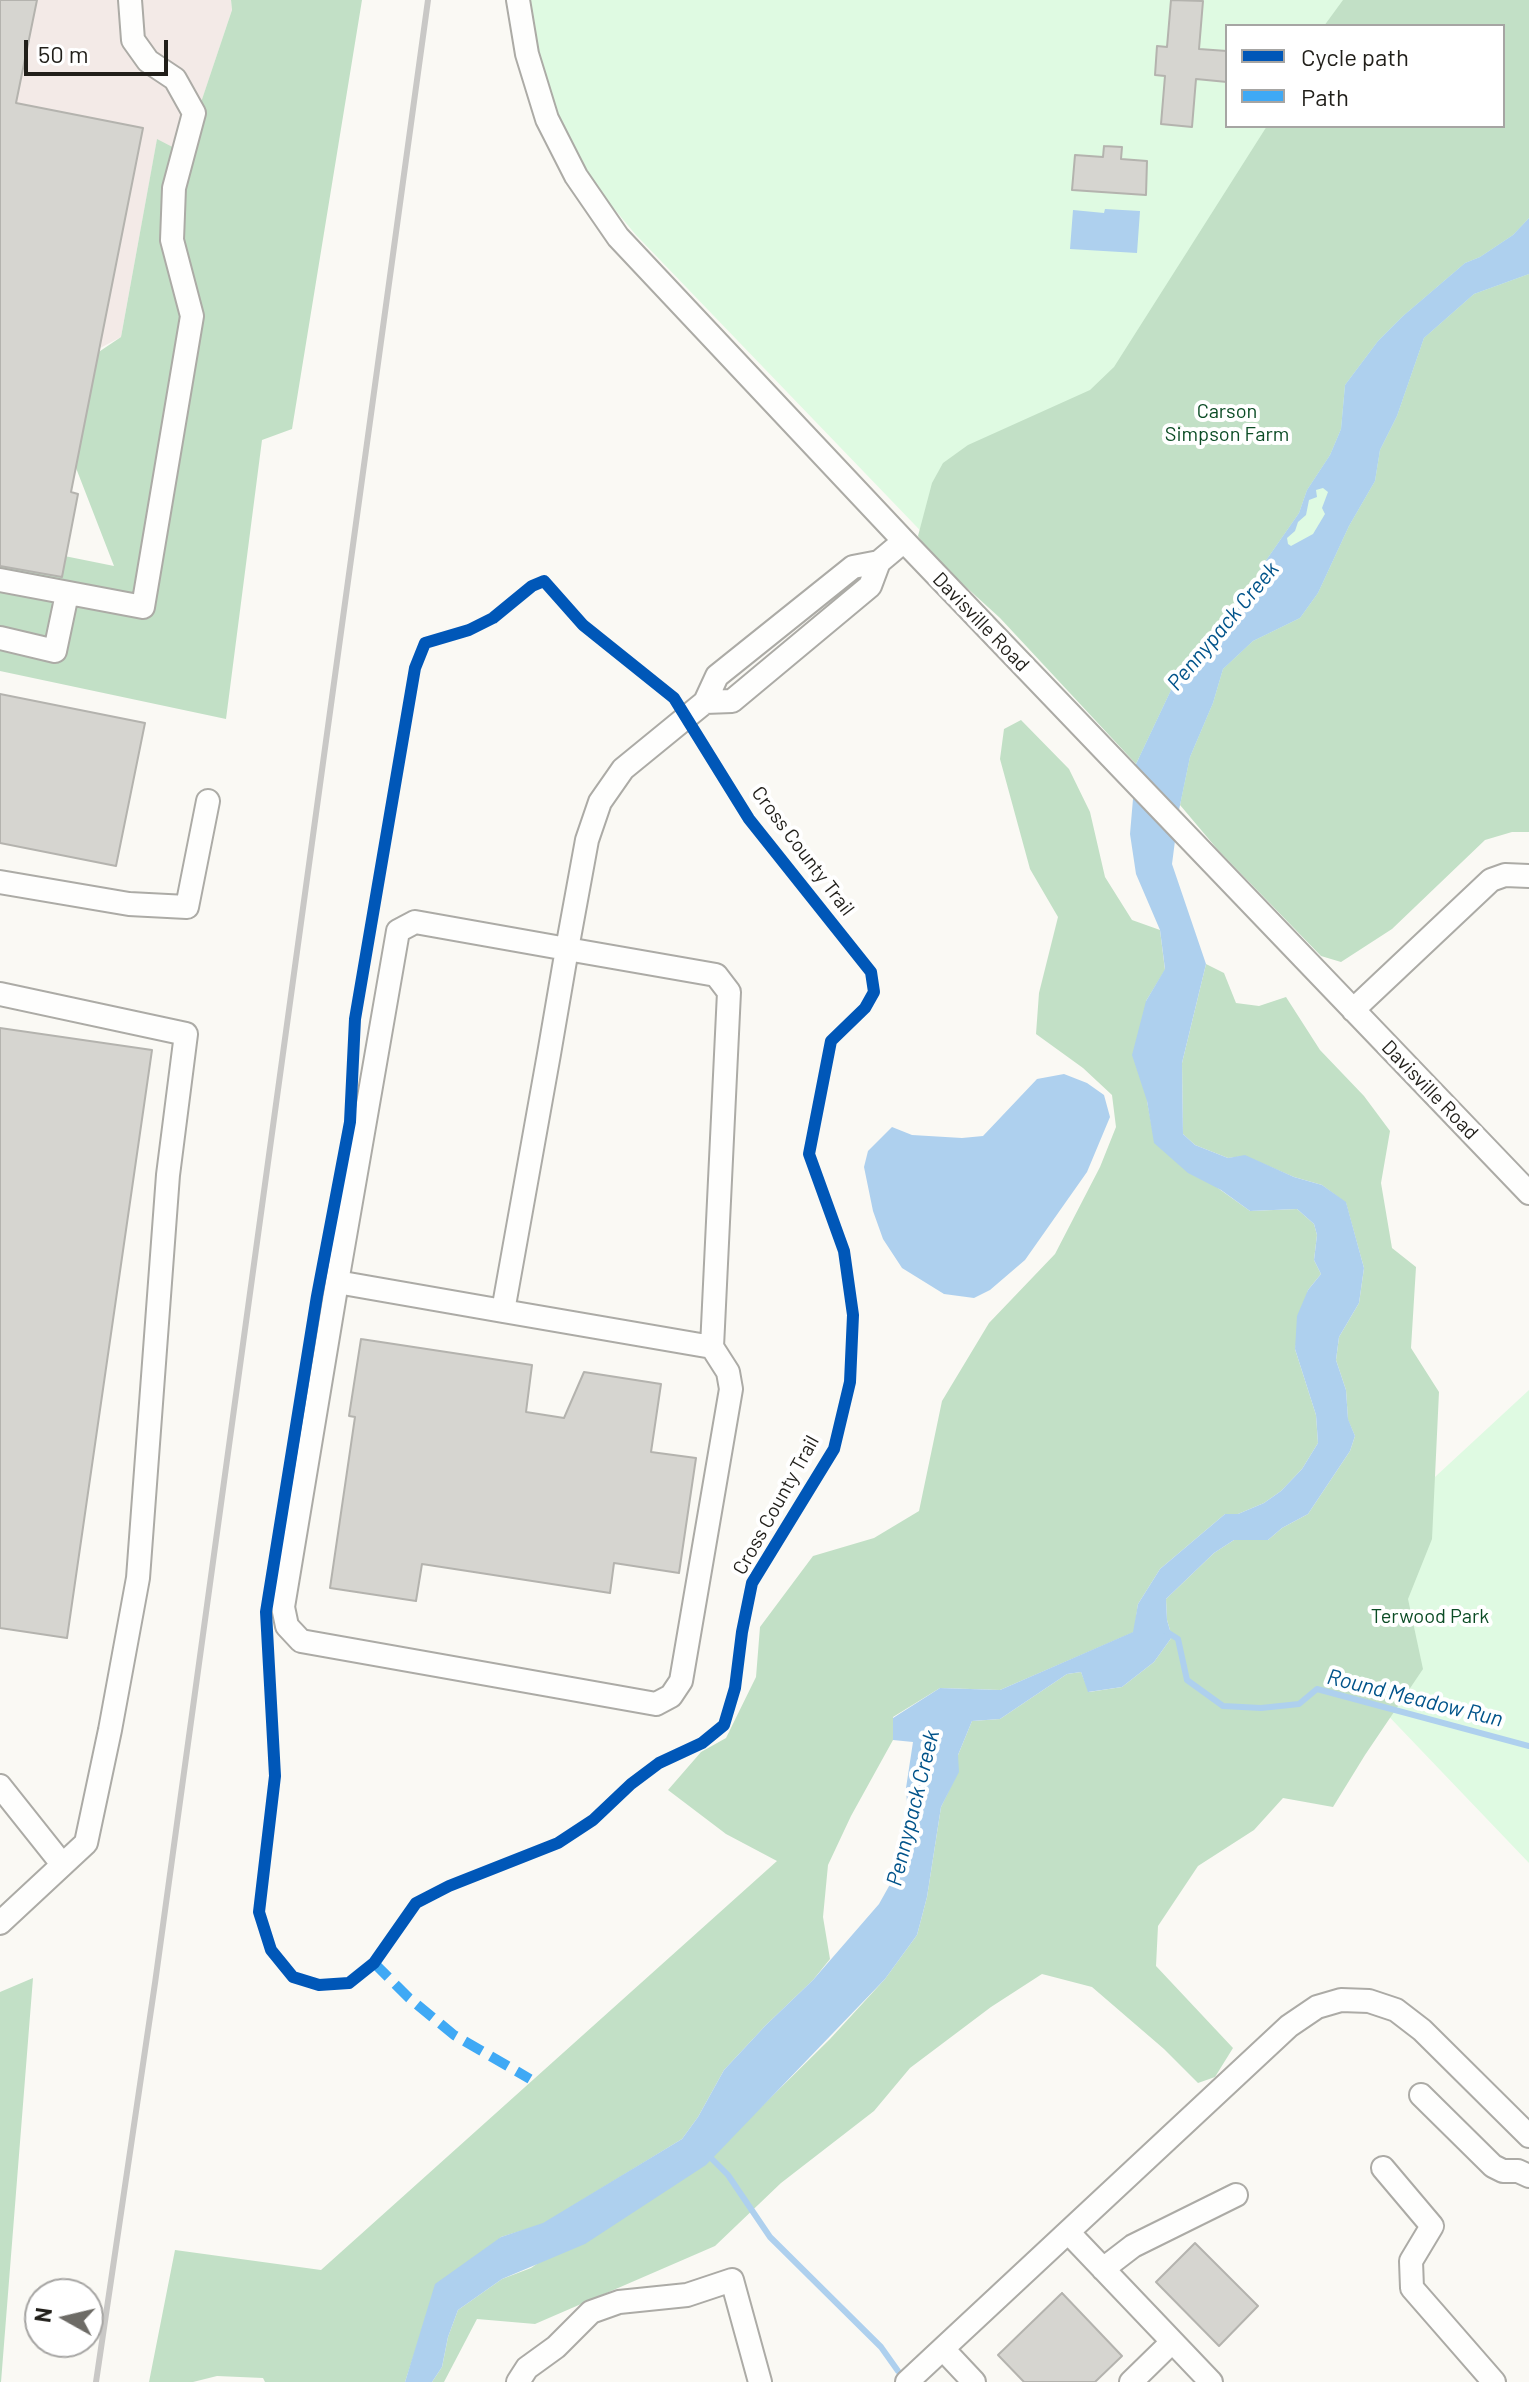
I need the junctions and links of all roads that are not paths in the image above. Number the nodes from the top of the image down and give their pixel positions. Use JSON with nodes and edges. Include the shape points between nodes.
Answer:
{"nodes":[{"id":1,"x":130,"y":0,"type":"edge"},
{"id":2,"x":518,"y":0,"type":"edge"},
{"id":3,"x":904,"y":541,"type":"junction"},
{"id":4,"x":0,"y":580,"type":"edge"},
{"id":5,"x":67,"y":594,"type":"junction"},
{"id":6,"x":0,"y":638,"type":"edge"},
{"id":7,"x":208,"y":801,"type":"dead end"},
{"id":8,"x":1529,"y":876,"type":"edge"},
{"id":9,"x":0,"y":882,"type":"edge"},
{"id":10,"x":567,"y":949,"type":"junction"},
{"id":11,"x":0,"y":994,"type":"edge"},
{"id":12,"x":1353,"y":1010,"type":"junction"},
{"id":13,"x":1529,"y":1193,"type":"edge"},
{"id":14,"x":337,"y":1282,"type":"junction"},
{"id":15,"x":503,"y":1311,"type":"junction"},
{"id":16,"x":712,"y":1347,"type":"junction"},
{"id":17,"x":0,"y":1786,"type":"edge"},
{"id":18,"x":62,"y":1864,"type":"junction"},
{"id":19,"x":0,"y":1923,"type":"edge"},
{"id":20,"x":1421,"y":2095,"type":"dead end"},
{"id":21,"x":1529,"y":2136,"type":"edge"},
{"id":22,"x":1383,"y":2168,"type":"dead end"},
{"id":23,"x":1529,"y":2176,"type":"edge"},
{"id":24,"x":1236,"y":2195,"type":"dead end"},
{"id":25,"x":1068,"y":2232,"type":"junction"},
{"id":26,"x":1103,"y":2269,"type":"junction"},
{"id":27,"x":1172,"y":2342,"type":"junction"},
{"id":28,"x":943,"y":2349,"type":"junction"},
{"id":29,"x":518,"y":2382,"type":"edge"},
{"id":30,"x":760,"y":2382,"type":"edge"},
{"id":31,"x":907,"y":2382,"type":"edge"},
{"id":32,"x":974,"y":2382,"type":"edge"},
{"id":33,"x":1131,"y":2382,"type":"edge"},
{"id":34,"x":1211,"y":2382,"type":"edge"},
{"id":35,"x":1494,"y":2382,"type":"edge"}],
"edges":[{"from":1,"to":5,"type":"street","via":[[133,40],[148,61],[175,79],[194,113],[174,188],[172,240],[192,316],[143,607]]},
{"from":2,"to":3,"type":"street","name":"Davisville Road","via":[[527,54],[547,119],[576,176],[618,237]]},
{"from":3,"to":10,"type":"street","via":[[879,562],[870,586],[732,701],[705,702],[623,769],[600,802],[587,840]]},
{"from":3,"to":12,"type":"street","name":"Davisville Road"},
{"from":4,"to":5,"type":"street"},
{"from":5,"to":6,"type":"street","via":[[55,651]]},
{"from":7,"to":9,"type":"street","via":[[187,907],[129,904]]},
{"from":8,"to":12,"type":"street","via":[[1505,875],[1483,885]]},
{"from":10,"to":14,"type":"street","via":[[415,922],[398,931]]},
{"from":10,"to":15,"type":"street"},
{"from":10,"to":16,"type":"street","via":[[716,975],[729,992]]},
{"from":11,"to":18,"type":"street","via":[[186,1034],[168,1175],[138,1578],[86,1843]]},
{"from":12,"to":13,"type":"street","name":"Davisville Road"},
{"from":14,"to":15,"type":"street"},
{"from":14,"to":16,"type":"street","via":[[283,1607],[287,1626],[301,1641],[656,1704],[671,1696],[681,1681],[731,1389],[728,1372]]},
{"from":15,"to":16,"type":"street"},
{"from":17,"to":18,"type":"street"},
{"from":18,"to":19,"type":"street"},
{"from":20,"to":23,"type":"street","via":[[1493,2166]]},
{"from":21,"to":25,"type":"street","via":[[1396,2010],[1369,2001],[1341,2000],[1317,2007],[1289,2026]]},
{"from":22,"to":35,"type":"street","via":[[1432,2226],[1411,2261],[1412,2288]]},
{"from":24,"to":26,"type":"street","via":[[1133,2246]]},
{"from":25,"to":26,"type":"street"},
{"from":25,"to":28,"type":"street"},
{"from":26,"to":27,"type":"street"},
{"from":27,"to":33,"type":"street"},
{"from":27,"to":34,"type":"street"},
{"from":28,"to":31,"type":"street"},
{"from":28,"to":32,"type":"street"},
{"from":29,"to":30,"type":"street","via":[[591,2312],[619,2302],[687,2295],[732,2280]]}]}
